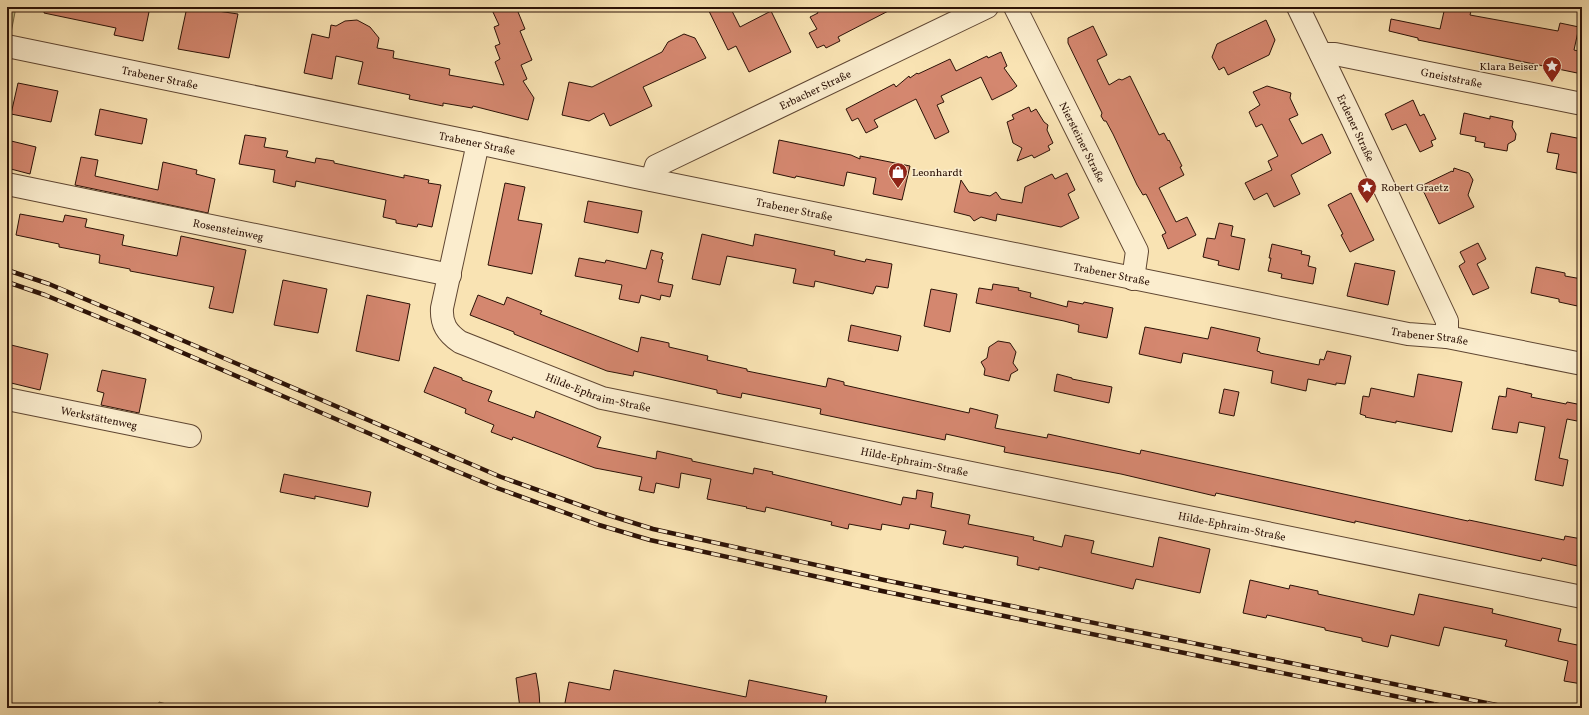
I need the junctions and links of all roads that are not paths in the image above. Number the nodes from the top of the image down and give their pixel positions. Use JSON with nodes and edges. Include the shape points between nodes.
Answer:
{"nodes":[{"id":1,"x":987,"y":7,"type":"edge"},
{"id":2,"x":1015,"y":7,"type":"edge"},
{"id":3,"x":1298,"y":7,"type":"edge"},
{"id":4,"x":7,"y":46,"type":"edge"},
{"id":5,"x":1321,"y":54,"type":"junction"},
{"id":6,"x":1582,"y":104,"type":"edge"},
{"id":7,"x":478,"y":143,"type":"junction"},
{"id":8,"x":652,"y":180,"type":"junction"},
{"id":9,"x":7,"y":184,"type":"edge"},
{"id":10,"x":450,"y":275,"type":"junction"},
{"id":11,"x":1133,"y":279,"type":"junction"},
{"id":12,"x":1447,"y":337,"type":"junction"},
{"id":13,"x":1582,"y":364,"type":"edge"},
{"id":14,"x":7,"y":399,"type":"edge"},
{"id":15,"x":190,"y":436,"type":"dead end"},
{"id":16,"x":1582,"y":597,"type":"edge"}],
"edges":[{"from":1,"to":8,"type":"street","name":"Erbacher Straße","via":[[656,166]]},
{"from":2,"to":11,"type":"street","name":"Niersteiner Straße","via":[[1137,251]]},
{"from":3,"to":5,"type":"street","name":"Erdener Straße"},
{"from":4,"to":7,"type":"street","name":"Trabener Straße"},
{"from":5,"to":6,"type":"street","name":"Gneiststraße","via":[[1335,54]]},
{"from":5,"to":12,"type":"street","name":"Erdener Straße","via":[[1447,321]]},
{"from":7,"to":8,"type":"street","name":"Trabener Straße"},
{"from":7,"to":10,"type":"street","name":"Hilde-Ephraim-Straße"},
{"from":8,"to":11,"type":"street","name":"Trabener Straße"},
{"from":9,"to":10,"type":"street","name":"Rosensteinweg"},
{"from":10,"to":16,"type":"street","name":"Hilde-Ephraim-Straße","via":[[442,316],[450,335],[460,342],[602,398]]},
{"from":11,"to":12,"type":"street","name":"Trabener Straße","via":[[1408,334]]},
{"from":12,"to":13,"type":"street","name":"Trabener Straße"},
{"from":14,"to":15,"type":"street","name":"Werkstättenweg"}]}
